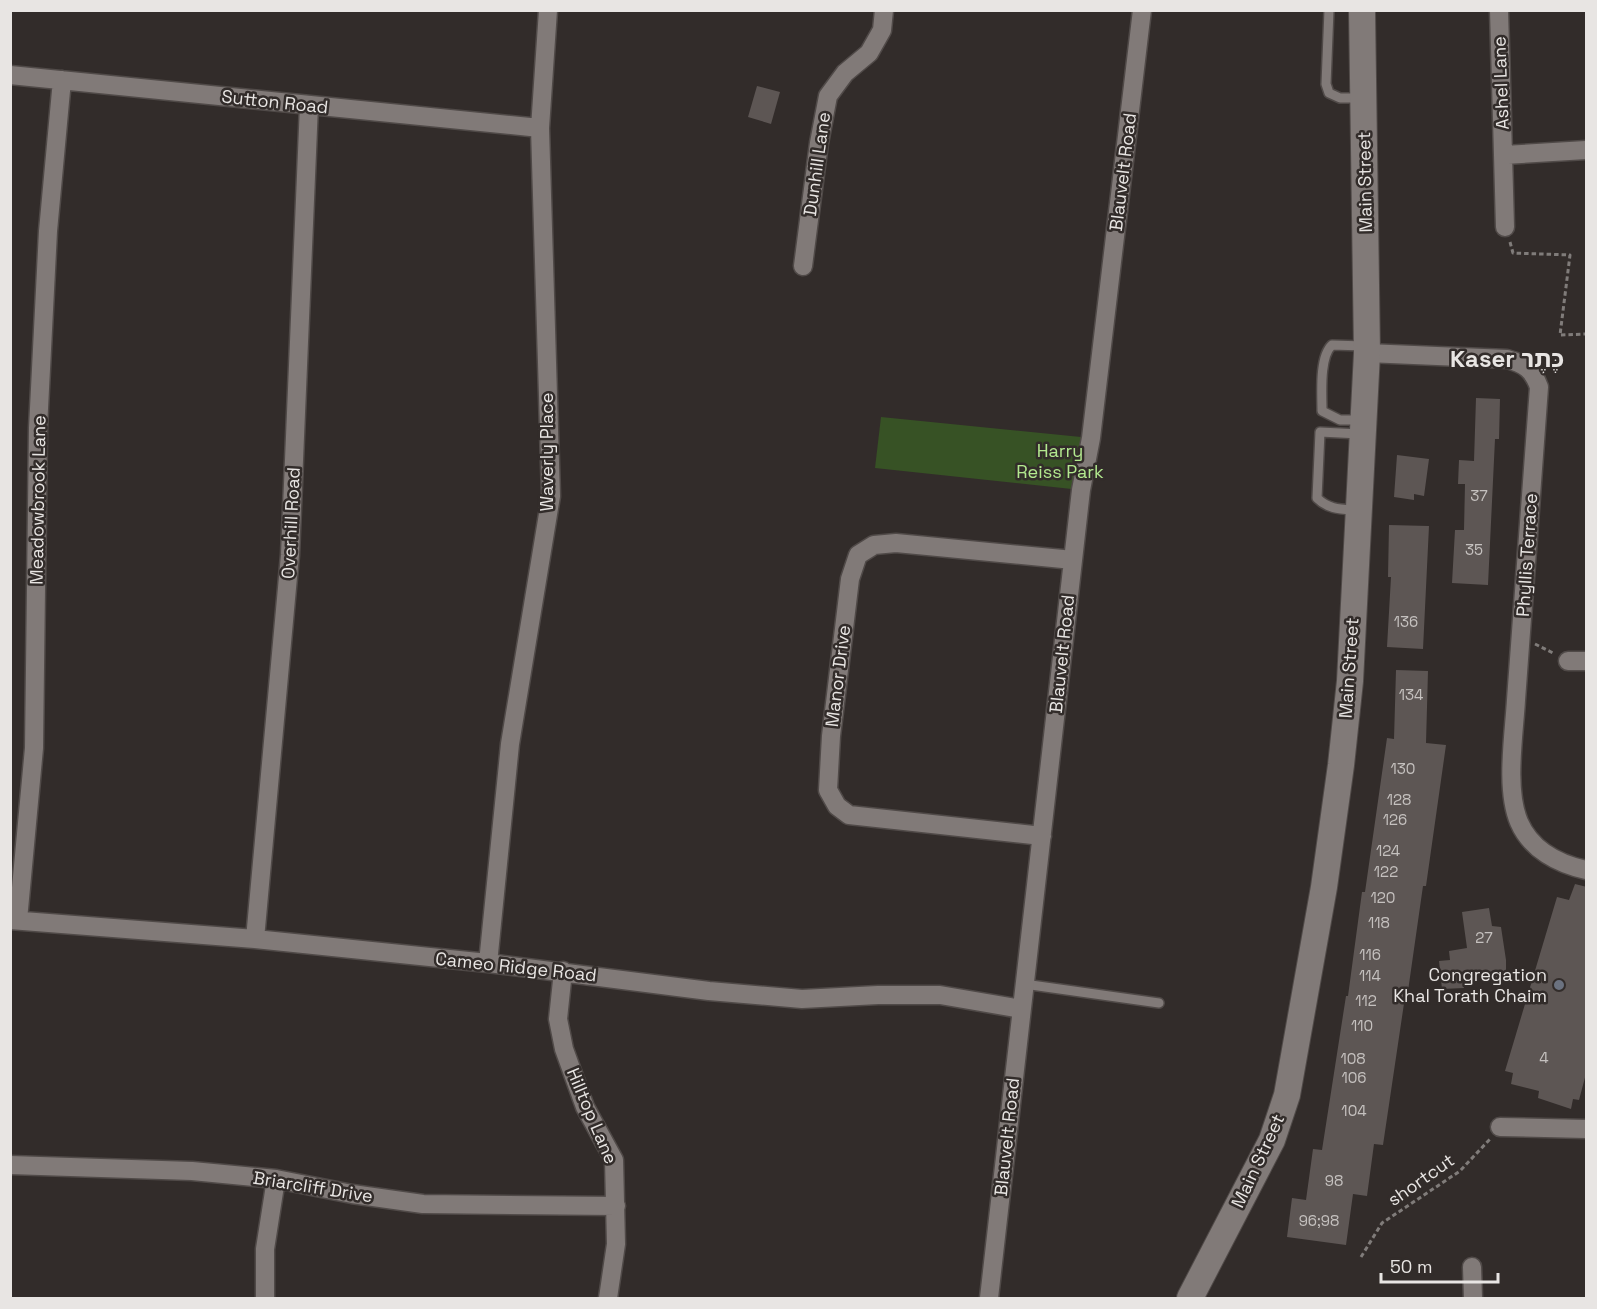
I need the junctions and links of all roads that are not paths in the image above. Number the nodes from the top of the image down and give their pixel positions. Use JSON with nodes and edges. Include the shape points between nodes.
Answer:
{"nodes":[{"id":1,"x":548,"y":10,"type":"edge"},
{"id":2,"x":884,"y":10,"type":"edge"},
{"id":3,"x":1142,"y":10,"type":"edge"},
{"id":4,"x":1329,"y":10,"type":"edge"},
{"id":5,"x":1362,"y":10,"type":"edge"},
{"id":6,"x":1498,"y":10,"type":"edge"},
{"id":7,"x":10,"y":75,"type":"edge"},
{"id":8,"x":62,"y":80,"type":"junction"},
{"id":9,"x":1364,"y":98,"type":"junction"},
{"id":10,"x":309,"y":105,"type":"junction"},
{"id":11,"x":540,"y":128,"type":"junction"},
{"id":12,"x":1587,"y":150,"type":"edge"},
{"id":13,"x":1504,"y":154,"type":"junction"},
{"id":14,"x":1505,"y":227,"type":"road end"},
{"id":15,"x":803,"y":266,"type":"dead end"},
{"id":16,"x":1367,"y":349,"type":"junction"},
{"id":17,"x":1363,"y":427,"type":"junction"},
{"id":18,"x":1359,"y":510,"type":"junction"},
{"id":19,"x":1073,"y":560,"type":"junction"},
{"id":20,"x":1568,"y":661,"type":"road end"},
{"id":21,"x":1587,"y":661,"type":"edge"},
{"id":22,"x":1042,"y":836,"type":"junction"},
{"id":23,"x":1587,"y":870,"type":"edge"},
{"id":24,"x":14,"y":920,"type":"edge"},
{"id":25,"x":255,"y":939,"type":"junction"},
{"id":26,"x":488,"y":963,"type":"junction"},
{"id":27,"x":563,"y":971,"type":"junction"},
{"id":28,"x":1024,"y":984,"type":"junction"},
{"id":29,"x":1159,"y":1003,"type":"dead end"},
{"id":30,"x":1021,"y":1009,"type":"junction"},
{"id":31,"x":1500,"y":1127,"type":"road end"},
{"id":32,"x":1587,"y":1129,"type":"edge"},
{"id":33,"x":10,"y":1165,"type":"edge"},
{"id":34,"x":276,"y":1179,"type":"junction"},
{"id":35,"x":616,"y":1206,"type":"junction"},
{"id":36,"x":1472,"y":1267,"type":"dead end"},
{"id":37,"x":265,"y":1299,"type":"edge"},
{"id":38,"x":608,"y":1299,"type":"edge"},
{"id":39,"x":989,"y":1299,"type":"edge"},
{"id":40,"x":1190,"y":1299,"type":"edge"},
{"id":41,"x":1473,"y":1299,"type":"edge"}],
"edges":[{"from":1,"to":11,"type":"street","name":"Waverly Place"},
{"from":2,"to":15,"type":"street","name":"Dunhill Lane","via":[[882,30],[869,53],[845,73],[828,96]]},
{"from":3,"to":19,"type":"street","name":"Blauvelt Road"},
{"from":4,"to":9,"type":"lane","via":[[1329,93],[1340,98]]},
{"from":5,"to":9,"type":"main road","name":"Main Street"},
{"from":6,"to":13,"type":"street","name":"Ashel Lane"},
{"from":7,"to":8,"type":"street","name":"Sutton Road"},
{"from":8,"to":10,"type":"street","name":"Sutton Road"},
{"from":8,"to":24,"type":"street","name":"Meadowbrook Lane","via":[[48,231],[38,428],[34,748]]},
{"from":9,"to":16,"type":"main road","name":"Main Street"},
{"from":10,"to":11,"type":"street","name":"Sutton Road"},
{"from":10,"to":25,"type":"street","name":"Overhill Road","via":[[290,555]]},
{"from":11,"to":26,"type":"street","name":"Waverly Place","via":[[551,496],[510,744]]},
{"from":12,"to":13,"type":"street","name":"Ashel Lane"},
{"from":13,"to":14,"type":"street","name":"Ashel Lane"},
{"from":16,"to":17,"type":"main road","name":"Main Street"},
{"from":16,"to":17,"type":"lane","via":[[1332,345],[1326,350],[1323,364],[1322,411]]},
{"from":16,"to":23,"type":"street","name":"Phyllis Terrace","via":[[1507,359],[1520,362],[1536,378],[1539,387],[1520,636],[1513,799],[1519,822],[1547,855]]},
{"from":17,"to":18,"type":"main road","name":"Main Street"},
{"from":17,"to":18,"type":"lane","via":[[1320,432],[1316,488],[1317,498],[1324,505]]},
{"from":18,"to":40,"type":"main road","name":"Main Street","via":[[1350,681],[1341,765],[1324,888],[1287,1095],[1272,1140]]},
{"from":19,"to":22,"type":"street","name":"Blauvelt Road"},
{"from":19,"to":22,"type":"street","name":"Manor Drive","via":[[896,543],[874,545],[858,555],[850,579],[831,735],[828,790],[837,806],[849,815]]},
{"from":20,"to":21,"type":"street"},
{"from":22,"to":28,"type":"street","name":"Blauvelt Road"},
{"from":24,"to":25,"type":"street","name":"Cameo Ridge Road"},
{"from":25,"to":26,"type":"street","name":"Cameo Ridge Road"},
{"from":26,"to":27,"type":"street","name":"Cameo Ridge Road"},
{"from":27,"to":30,"type":"street","name":"Cameo Ridge Road","via":[[802,999],[940,995]]},
{"from":27,"to":35,"type":"street","name":"Hilltop Lane","via":[[558,1019],[564,1049],[585,1107],[614,1160]]},
{"from":28,"to":29,"type":"lane"},
{"from":28,"to":30,"type":"street","name":"Blauvelt Road"},
{"from":30,"to":39,"type":"street","name":"Blauvelt Road"},
{"from":31,"to":32,"type":"street"},
{"from":33,"to":34,"type":"street","name":"Briarcliff Drive","via":[[192,1171]]},
{"from":34,"to":35,"type":"street","name":"Briarcliff Drive","via":[[423,1204]]},
{"from":34,"to":37,"type":"street","via":[[264,1249]]},
{"from":35,"to":38,"type":"street","name":"Hilltop Lane","via":[[616,1244]]},
{"from":36,"to":41,"type":"street"}]}
